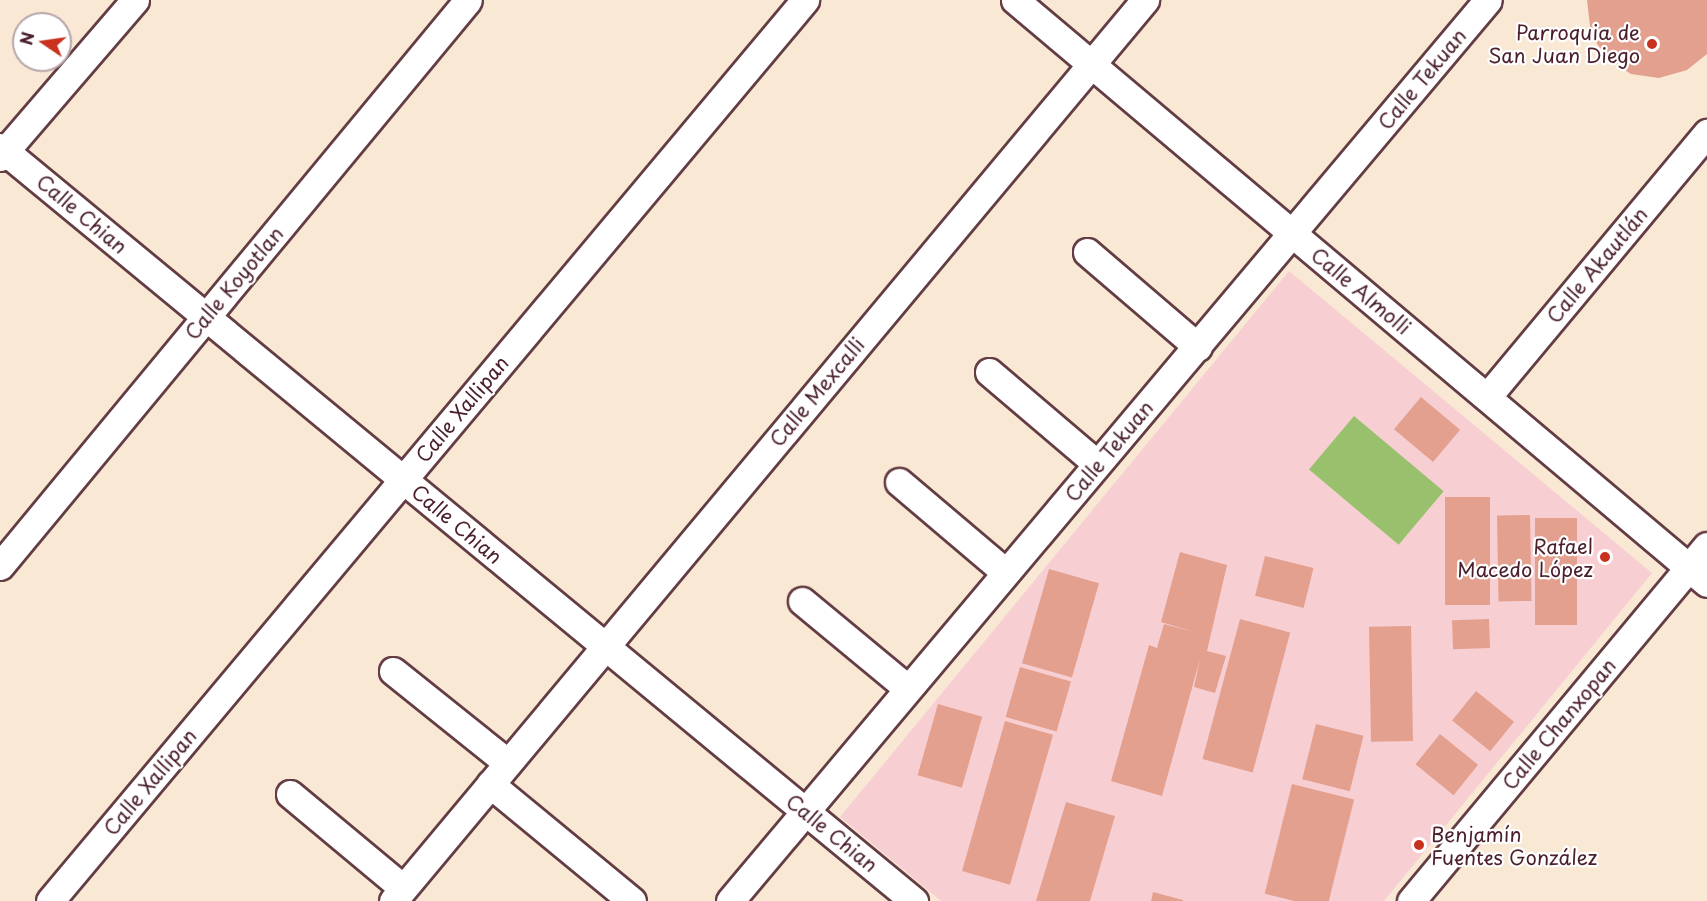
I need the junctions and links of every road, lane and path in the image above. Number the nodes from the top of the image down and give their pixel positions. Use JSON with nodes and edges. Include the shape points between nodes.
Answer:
{"nodes":[{"id":1,"x":135,"y":0,"type":"edge"},
{"id":2,"x":468,"y":0,"type":"edge"},
{"id":3,"x":805,"y":0,"type":"edge"},
{"id":4,"x":1015,"y":0,"type":"edge"},
{"id":5,"x":1145,"y":0,"type":"edge"},
{"id":6,"x":1488,"y":0,"type":"edge"},
{"id":7,"x":1091,"y":64,"type":"junction"},
{"id":8,"x":1707,"y":133,"type":"edge"},
{"id":9,"x":2,"y":151,"type":"edge"},
{"id":10,"x":1293,"y":234,"type":"junction"},
{"id":11,"x":1087,"y":252,"type":"dead end"},
{"id":12,"x":206,"y":317,"type":"junction"},
{"id":13,"x":1198,"y":347,"type":"junction"},
{"id":14,"x":989,"y":372,"type":"dead end"},
{"id":15,"x":1487,"y":397,"type":"junction"},
{"id":16,"x":1097,"y":464,"type":"junction"},
{"id":17,"x":403,"y":479,"type":"junction"},
{"id":18,"x":899,"y":482,"type":"dead end"},
{"id":19,"x":1707,"y":546,"type":"edge"},
{"id":20,"x":0,"y":566,"type":"edge"},
{"id":21,"x":1005,"y":572,"type":"junction"},
{"id":22,"x":1698,"y":575,"type":"edge"},
{"id":23,"x":802,"y":601,"type":"dead end"},
{"id":24,"x":605,"y":646,"type":"junction"},
{"id":25,"x":393,"y":671,"type":"dead end"},
{"id":26,"x":907,"y":688,"type":"junction"},
{"id":27,"x":508,"y":764,"type":"junction"},
{"id":28,"x":490,"y":784,"type":"junction"},
{"id":29,"x":290,"y":794,"type":"dead end"},
{"id":30,"x":803,"y":810,"type":"junction"},
{"id":31,"x":398,"y":895,"type":"edge"},
{"id":32,"x":50,"y":901,"type":"edge"},
{"id":33,"x":632,"y":901,"type":"edge"},
{"id":34,"x":730,"y":901,"type":"edge"},
{"id":35,"x":914,"y":901,"type":"edge"},
{"id":36,"x":1411,"y":901,"type":"edge"}],
"edges":[{"from":1,"to":9,"type":"street"},
{"from":2,"to":12,"type":"street","name":"Calle Koyotlan"},
{"from":3,"to":17,"type":"street","name":"Calle Xallipan"},
{"from":4,"to":7,"type":"street","name":"Calle Almolli"},
{"from":5,"to":7,"type":"street","name":"Calle Mexcalli"},
{"from":6,"to":10,"type":"street","name":"Calle Tekuan"},
{"from":7,"to":10,"type":"street","name":"Calle Almolli"},
{"from":7,"to":24,"type":"street","name":"Calle Mexcalli"},
{"from":8,"to":15,"type":"street","name":"Calle Akautlán"},
{"from":9,"to":12,"type":"street","name":"Calle Chian"},
{"from":10,"to":13,"type":"street","name":"Calle Tekuan"},
{"from":10,"to":15,"type":"street","name":"Calle Almolli"},
{"from":11,"to":13,"type":"street"},
{"from":12,"to":17,"type":"street","name":"Calle Chian"},
{"from":12,"to":20,"type":"street","name":"Calle Koyotlan"},
{"from":13,"to":16,"type":"street","name":"Calle Tekuan"},
{"from":14,"to":16,"type":"street"},
{"from":15,"to":22,"type":"street","name":"Calle Almolli"},
{"from":16,"to":21,"type":"street","name":"Calle Tekuan"},
{"from":17,"to":24,"type":"street","name":"Calle Chian"},
{"from":17,"to":32,"type":"street","name":"Calle Xallipan"},
{"from":18,"to":21,"type":"street"},
{"from":19,"to":22,"type":"street","name":"Calle Chanxopan"},
{"from":21,"to":26,"type":"street","name":"Calle Tekuan"},
{"from":22,"to":36,"type":"street","name":"Calle Chanxopan"},
{"from":23,"to":26,"type":"street"},
{"from":24,"to":27,"type":"street","name":"Calle Mexcalli"},
{"from":24,"to":30,"type":"street","name":"Calle Chian"},
{"from":25,"to":27,"type":"street"},
{"from":26,"to":30,"type":"street","name":"Calle Tekuan"},
{"from":27,"to":28,"type":"street","name":"Calle Mexcalli"},
{"from":28,"to":31,"type":"street","name":"Calle Mexcalli"},
{"from":28,"to":33,"type":"street"},
{"from":29,"to":31,"type":"street"},
{"from":30,"to":34,"type":"street","name":"Calle Tekuan"},
{"from":30,"to":35,"type":"street","name":"Calle Chian"}]}
